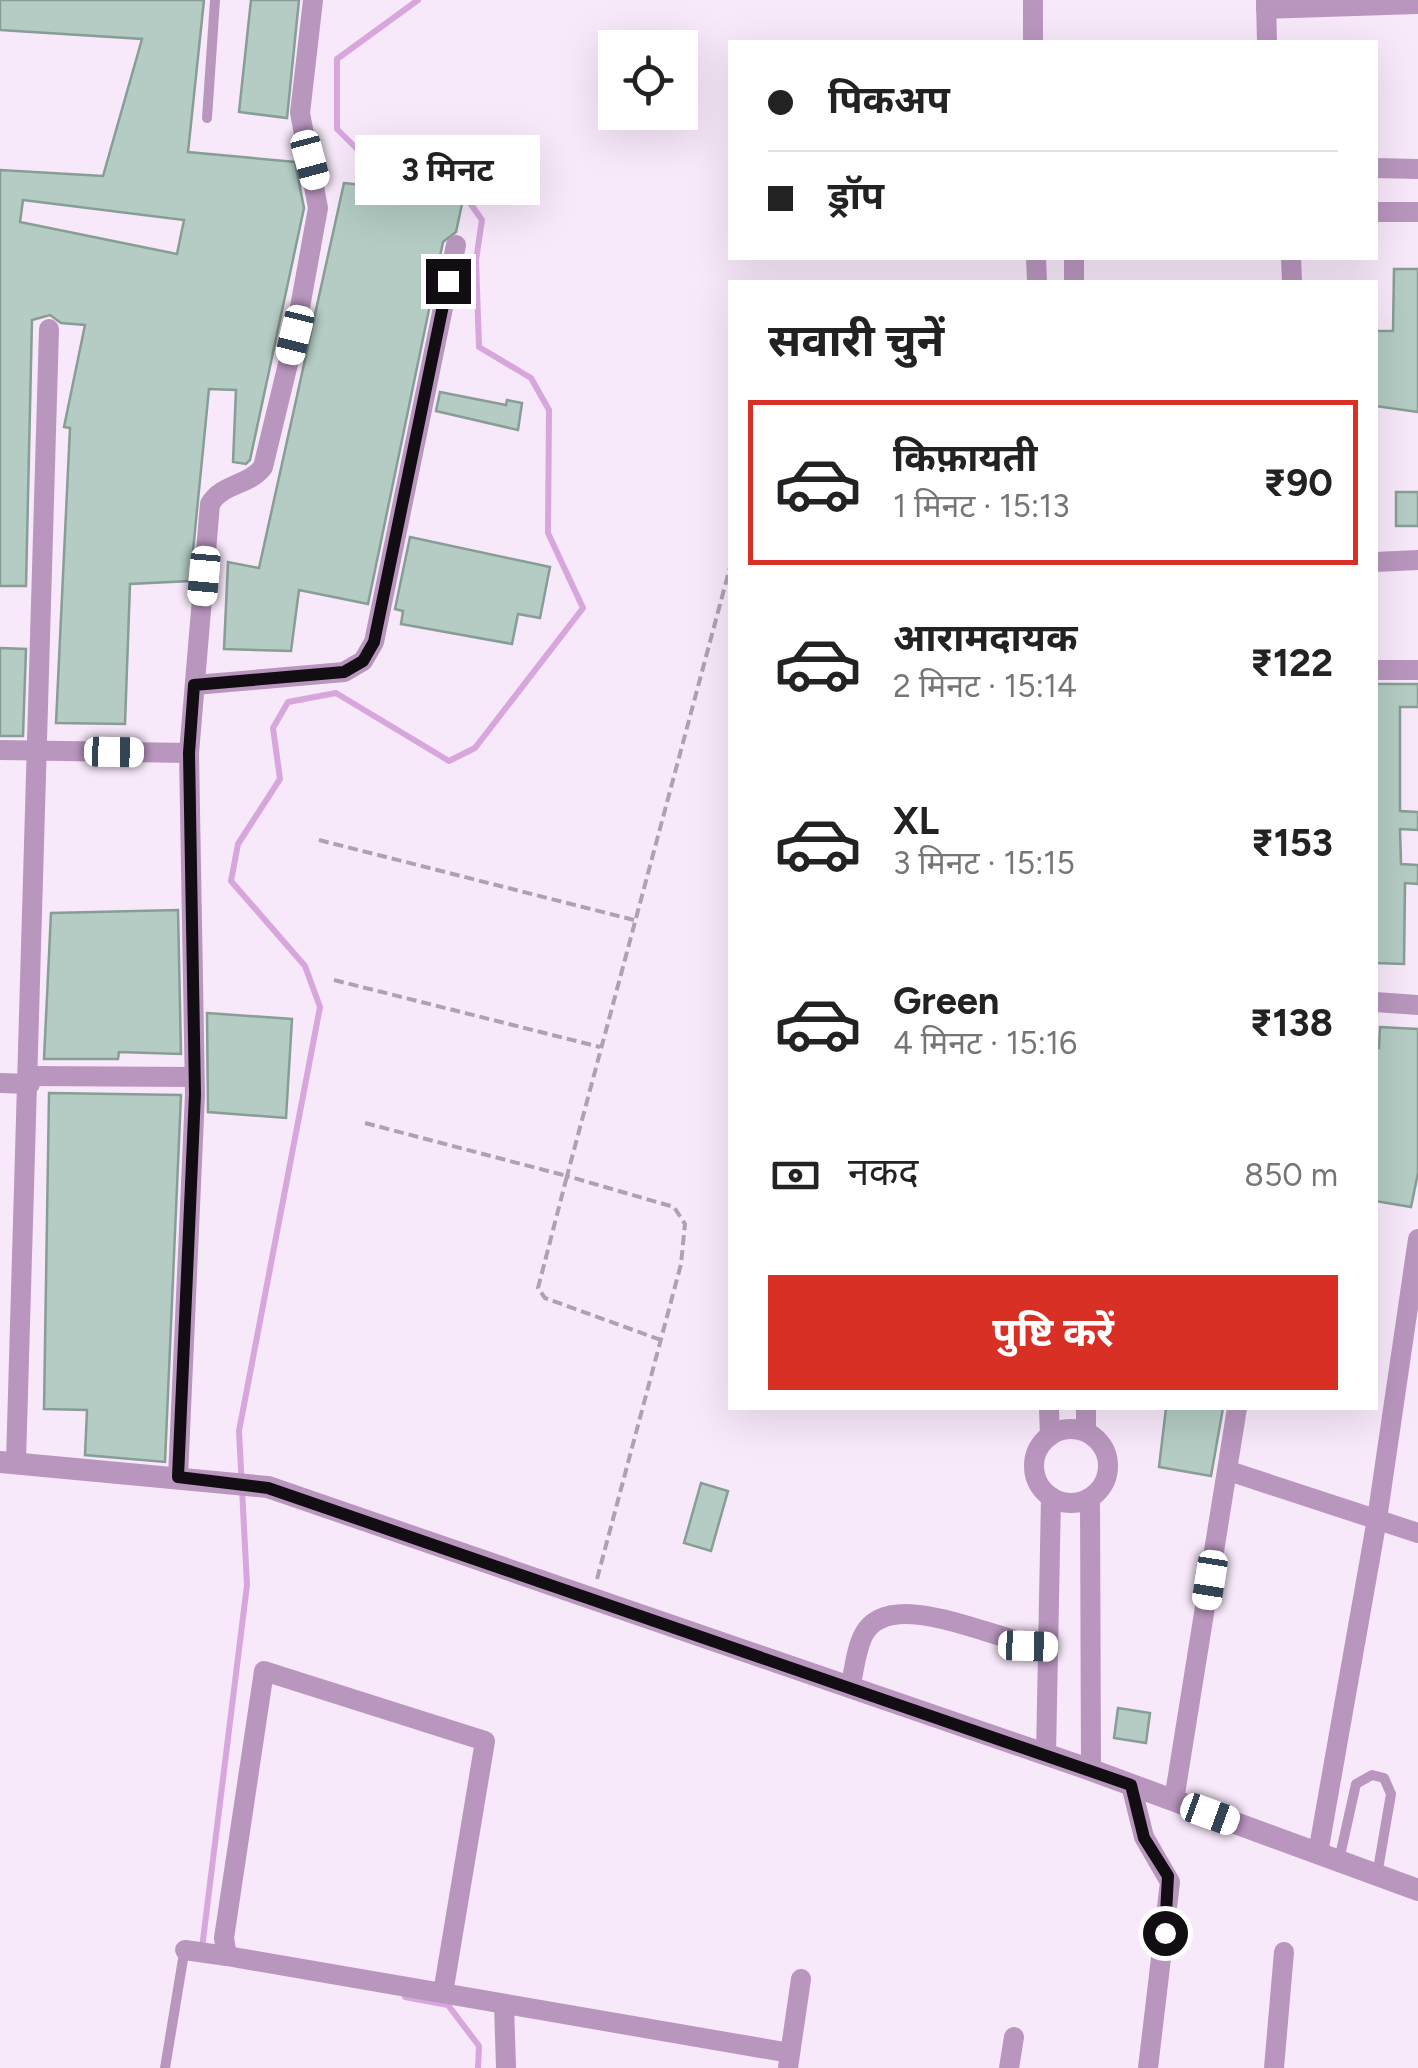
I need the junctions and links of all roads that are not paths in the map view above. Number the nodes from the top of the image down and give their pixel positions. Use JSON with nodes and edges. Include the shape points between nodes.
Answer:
{"nodes":[{"id":1,"x":215,"y":0,"type":"edge"},
{"id":2,"x":313,"y":0,"type":"edge"},
{"id":3,"x":1033,"y":0,"type":"edge"},
{"id":4,"x":1418,"y":4,"type":"edge"},
{"id":5,"x":1266,"y":5,"type":"edge"},
{"id":6,"x":1033,"y":40,"type":"edge"},
{"id":7,"x":1267,"y":40,"type":"edge"},
{"id":8,"x":207,"y":118,"type":"dead end"},
{"id":9,"x":1378,"y":168,"type":"edge"},
{"id":10,"x":1418,"y":170,"type":"edge"},
{"id":11,"x":1378,"y":212,"type":"edge"},
{"id":12,"x":1418,"y":212,"type":"edge"},
{"id":13,"x":456,"y":245,"type":"dead end"},
{"id":14,"x":50,"y":338,"type":"dead end"},
{"id":15,"x":1418,"y":560,"type":"edge"},
{"id":16,"x":1378,"y":562,"type":"edge"},
{"id":17,"x":1378,"y":670,"type":"edge"},
{"id":18,"x":1418,"y":670,"type":"edge"},
{"id":19,"x":194,"y":685,"type":"junction"},
{"id":20,"x":0,"y":750,"type":"edge"},
{"id":21,"x":38,"y":750,"type":"junction"},
{"id":22,"x":189,"y":753,"type":"junction"},
{"id":23,"x":1378,"y":1002,"type":"edge"},
{"id":24,"x":1418,"y":1005,"type":"edge"},
{"id":25,"x":194,"y":1077,"type":"junction"},
{"id":26,"x":30,"y":1080,"type":"junction"},
{"id":27,"x":0,"y":1083,"type":"edge"},
{"id":28,"x":1418,"y":1239,"type":"edge"},
{"id":29,"x":1049,"y":1410,"type":"edge"},
{"id":30,"x":1086,"y":1410,"type":"edge"},
{"id":31,"x":1237,"y":1410,"type":"edge"},
{"id":32,"x":1086,"y":1432,"type":"junction"},
{"id":33,"x":1050,"y":1436,"type":"junction"},
{"id":34,"x":8,"y":1462,"type":"edge"},
{"id":35,"x":1228,"y":1470,"type":"junction"},
{"id":36,"x":178,"y":1477,"type":"junction"},
{"id":37,"x":1051,"y":1497,"type":"junction"},
{"id":38,"x":1090,"y":1498,"type":"junction"},
{"id":39,"x":1378,"y":1520,"type":"junction"},
{"id":40,"x":1418,"y":1533,"type":"edge"},
{"id":41,"x":1048,"y":1647,"type":"junction"},
{"id":42,"x":850,"y":1688,"type":"junction"},
{"id":43,"x":1046,"y":1755,"type":"junction"},
{"id":44,"x":1091,"y":1770,"type":"junction"},
{"id":45,"x":1131,"y":1785,"type":"junction"},
{"id":46,"x":1174,"y":1800,"type":"junction"},
{"id":47,"x":1328,"y":1857,"type":"junction"},
{"id":48,"x":1378,"y":1875,"type":"junction"},
{"id":49,"x":1418,"y":1890,"type":"edge"},
{"id":50,"x":1284,"y":1952,"type":"dead end"},
{"id":51,"x":200,"y":1954,"type":"junction"},
{"id":52,"x":801,"y":1979,"type":"dead end"},
{"id":53,"x":443,"y":1993,"type":"junction"},
{"id":54,"x":504,"y":2004,"type":"junction"},
{"id":55,"x":1014,"y":2037,"type":"dead end"},
{"id":56,"x":789,"y":2060,"type":"edge"},
{"id":57,"x":166,"y":2068,"type":"edge"},
{"id":58,"x":506,"y":2068,"type":"edge"},
{"id":59,"x":1009,"y":2068,"type":"edge"},
{"id":60,"x":1148,"y":2068,"type":"edge"},
{"id":61,"x":1274,"y":2068,"type":"edge"}],
"edges":[{"from":1,"to":8,"type":"lane"},
{"from":2,"to":19,"type":"street","via":[[300,112],[318,208],[262,467],[254,479],[216,494],[210,504]]},
{"from":3,"to":6,"type":"street"},
{"from":4,"to":5,"type":"street"},
{"from":5,"to":7,"type":"street"},
{"from":9,"to":10,"type":"street"},
{"from":11,"to":12,"type":"street"},
{"from":13,"to":19,"type":"street","via":[[374,642],[363,661],[344,672]]},
{"from":14,"to":21,"type":"street"},
{"from":15,"to":16,"type":"street"},
{"from":17,"to":18,"type":"street"},
{"from":19,"to":22,"type":"street"},
{"from":20,"to":21,"type":"street"},
{"from":21,"to":22,"type":"street"},
{"from":21,"to":26,"type":"street"},
{"from":22,"to":25,"type":"street"},
{"from":23,"to":24,"type":"street"},
{"from":25,"to":26,"type":"street"},
{"from":25,"to":36,"type":"street"},
{"from":26,"to":27,"type":"street"},
{"from":26,"to":34,"type":"street"},
{"from":28,"to":39,"type":"street"},
{"from":29,"to":33,"type":"street"},
{"from":30,"to":32,"type":"street"},
{"from":31,"to":35,"type":"street"},
{"from":32,"to":33,"type":"street"},
{"from":32,"to":38,"type":"street","via":[[1102,1445],[1108,1464],[1104,1483]]},
{"from":33,"to":37,"type":"street","via":[[1037,1452],[1035,1472]]},
{"from":34,"to":36,"type":"street"},
{"from":35,"to":39,"type":"street"},
{"from":35,"to":46,"type":"street"},
{"from":36,"to":42,"type":"street","via":[[268,1488]]},
{"from":37,"to":38,"type":"street","via":[[1071,1503]]},
{"from":37,"to":41,"type":"street"},
{"from":38,"to":44,"type":"street"},
{"from":39,"to":40,"type":"street"},
{"from":39,"to":47,"type":"street"},
{"from":41,"to":42,"type":"street","via":[[914,1613],[884,1616],[864,1634]]},
{"from":41,"to":43,"type":"street"},
{"from":42,"to":43,"type":"street"},
{"from":43,"to":44,"type":"street"},
{"from":44,"to":45,"type":"street"},
{"from":45,"to":46,"type":"street"},
{"from":45,"to":60,"type":"street","via":[[1144,1838],[1170,1882]]},
{"from":46,"to":47,"type":"street"},
{"from":47,"to":48,"type":"street"},
{"from":47,"to":48,"type":"lane","via":[[1356,1784],[1384,1778],[1391,1794]]},
{"from":48,"to":49,"type":"street"},
{"from":50,"to":61,"type":"street"},
{"from":51,"to":53,"type":"street"},
{"from":51,"to":53,"type":"street","via":[[224,1938],[264,1671],[484,1741]]},
{"from":51,"to":57,"type":"lane"},
{"from":52,"to":56,"type":"street"},
{"from":53,"to":54,"type":"street"},
{"from":54,"to":56,"type":"street"},
{"from":54,"to":58,"type":"street"},
{"from":55,"to":59,"type":"street"}]}
